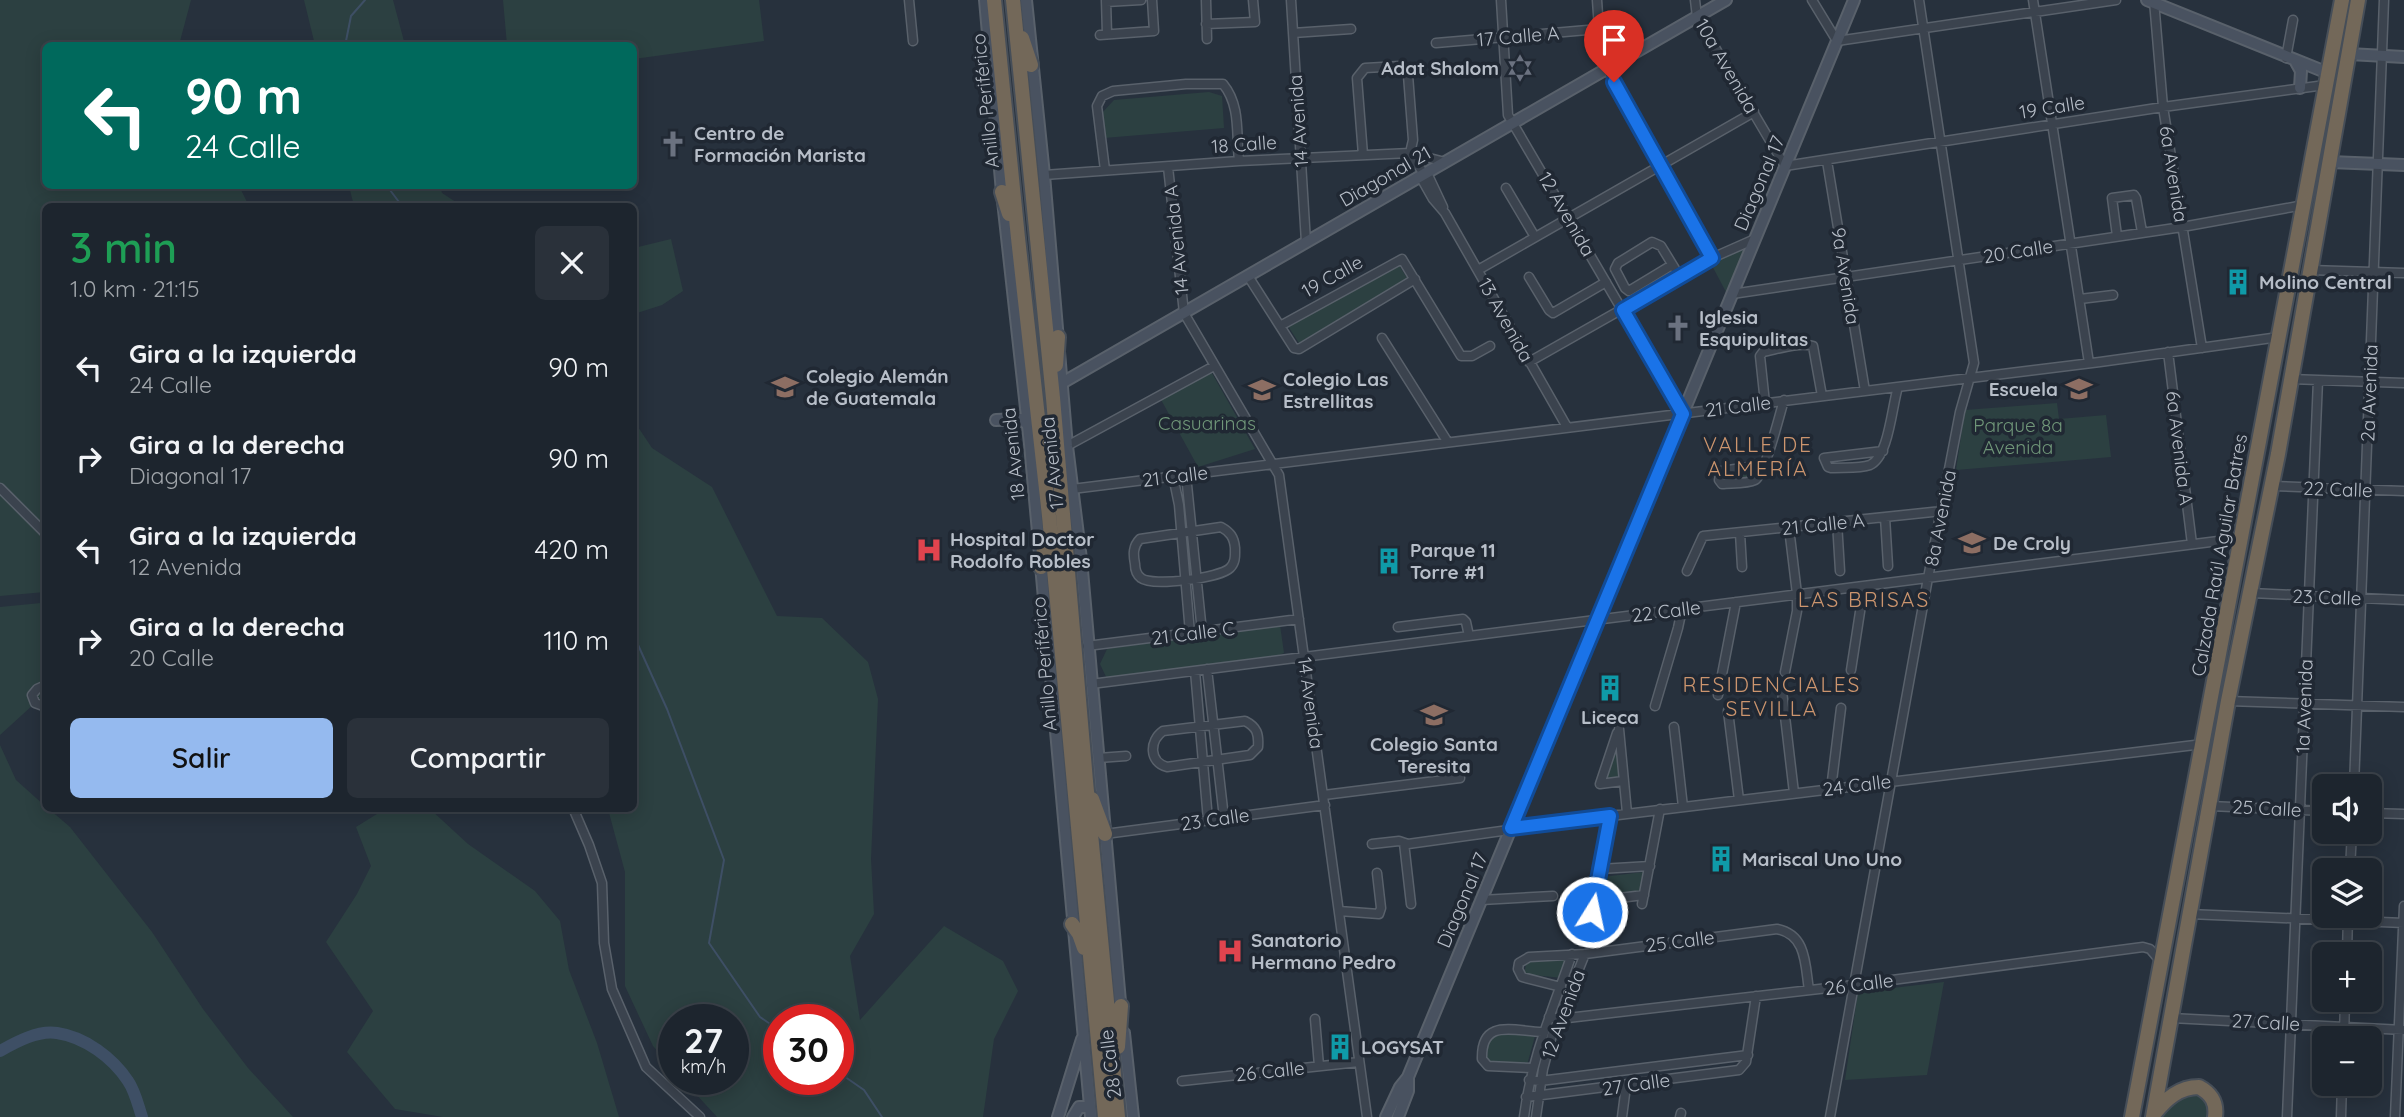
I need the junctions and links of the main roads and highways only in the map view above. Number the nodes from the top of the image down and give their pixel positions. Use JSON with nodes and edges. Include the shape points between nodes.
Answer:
{"nodes":[{"id":1,"x":994,"y":0,"type":"edge"},
{"id":2,"x":1013,"y":0,"type":"edge"},
{"id":3,"x":2342,"y":0,"type":"edge"},
{"id":4,"x":2358,"y":0,"type":"edge"},
{"id":5,"x":1014,"y":17,"type":"junction"},
{"id":6,"x":1031,"y":65,"type":"road end"},
{"id":7,"x":1002,"y":191,"type":"road end"},
{"id":8,"x":1018,"y":238,"type":"junction"},
{"id":9,"x":1058,"y":337,"type":"road end"},
{"id":10,"x":1053,"y":398,"type":"junction"},
{"id":11,"x":1049,"y":516,"type":"junction"},
{"id":12,"x":1041,"y":567,"type":"road end"},
{"id":13,"x":1086,"y":781,"type":"junction"},
{"id":14,"x":1105,"y":834,"type":"road end"},
{"id":15,"x":1072,"y":924,"type":"road end"},
{"id":16,"x":1092,"y":974,"type":"junction"},
{"id":17,"x":1121,"y":1006,"type":"road end"},
{"id":18,"x":1116,"y":1094,"type":"junction"},
{"id":19,"x":2133,"y":1111,"type":"edge"},
{"id":20,"x":2153,"y":1116,"type":"edge"},
{"id":21,"x":1105,"y":1117,"type":"edge"},
{"id":22,"x":1118,"y":1117,"type":"edge"},
{"id":23,"x":2215,"y":1117,"type":"edge"}],
"edges":[{"from":1,"to":8,"type":"highway","name":"Anillo Periférico"},
{"from":2,"to":5,"type":"highway","name":"Anillo Periférico"},
{"from":3,"to":19,"type":"highway","name":"Calzada Raúl Aguilar Batres"},
{"from":4,"to":20,"type":"highway","name":"Calzada Raúl Aguilar Batres"},
{"from":5,"to":6,"type":"highway"},
{"from":5,"to":10,"type":"highway","name":"Anillo Periférico"},
{"from":7,"to":8,"type":"highway"},
{"from":8,"to":11,"type":"highway","name":"Anillo Periférico"},
{"from":9,"to":10,"type":"highway"},
{"from":10,"to":13,"type":"highway","name":"Anillo Periférico"},
{"from":11,"to":12,"type":"highway"},
{"from":11,"to":16,"type":"highway","name":"Anillo Periférico"},
{"from":13,"to":14,"type":"highway"},
{"from":13,"to":18,"type":"highway","name":"Anillo Periférico"},
{"from":15,"to":16,"type":"highway"},
{"from":16,"to":21,"type":"highway","name":"Anillo Periférico"},
{"from":17,"to":18,"type":"highway"},
{"from":18,"to":22,"type":"highway","name":"Anillo Periférico"},
{"from":20,"to":23,"type":"highway","via":[[2171,1096],[2199,1087],[2213,1098]]}]}
